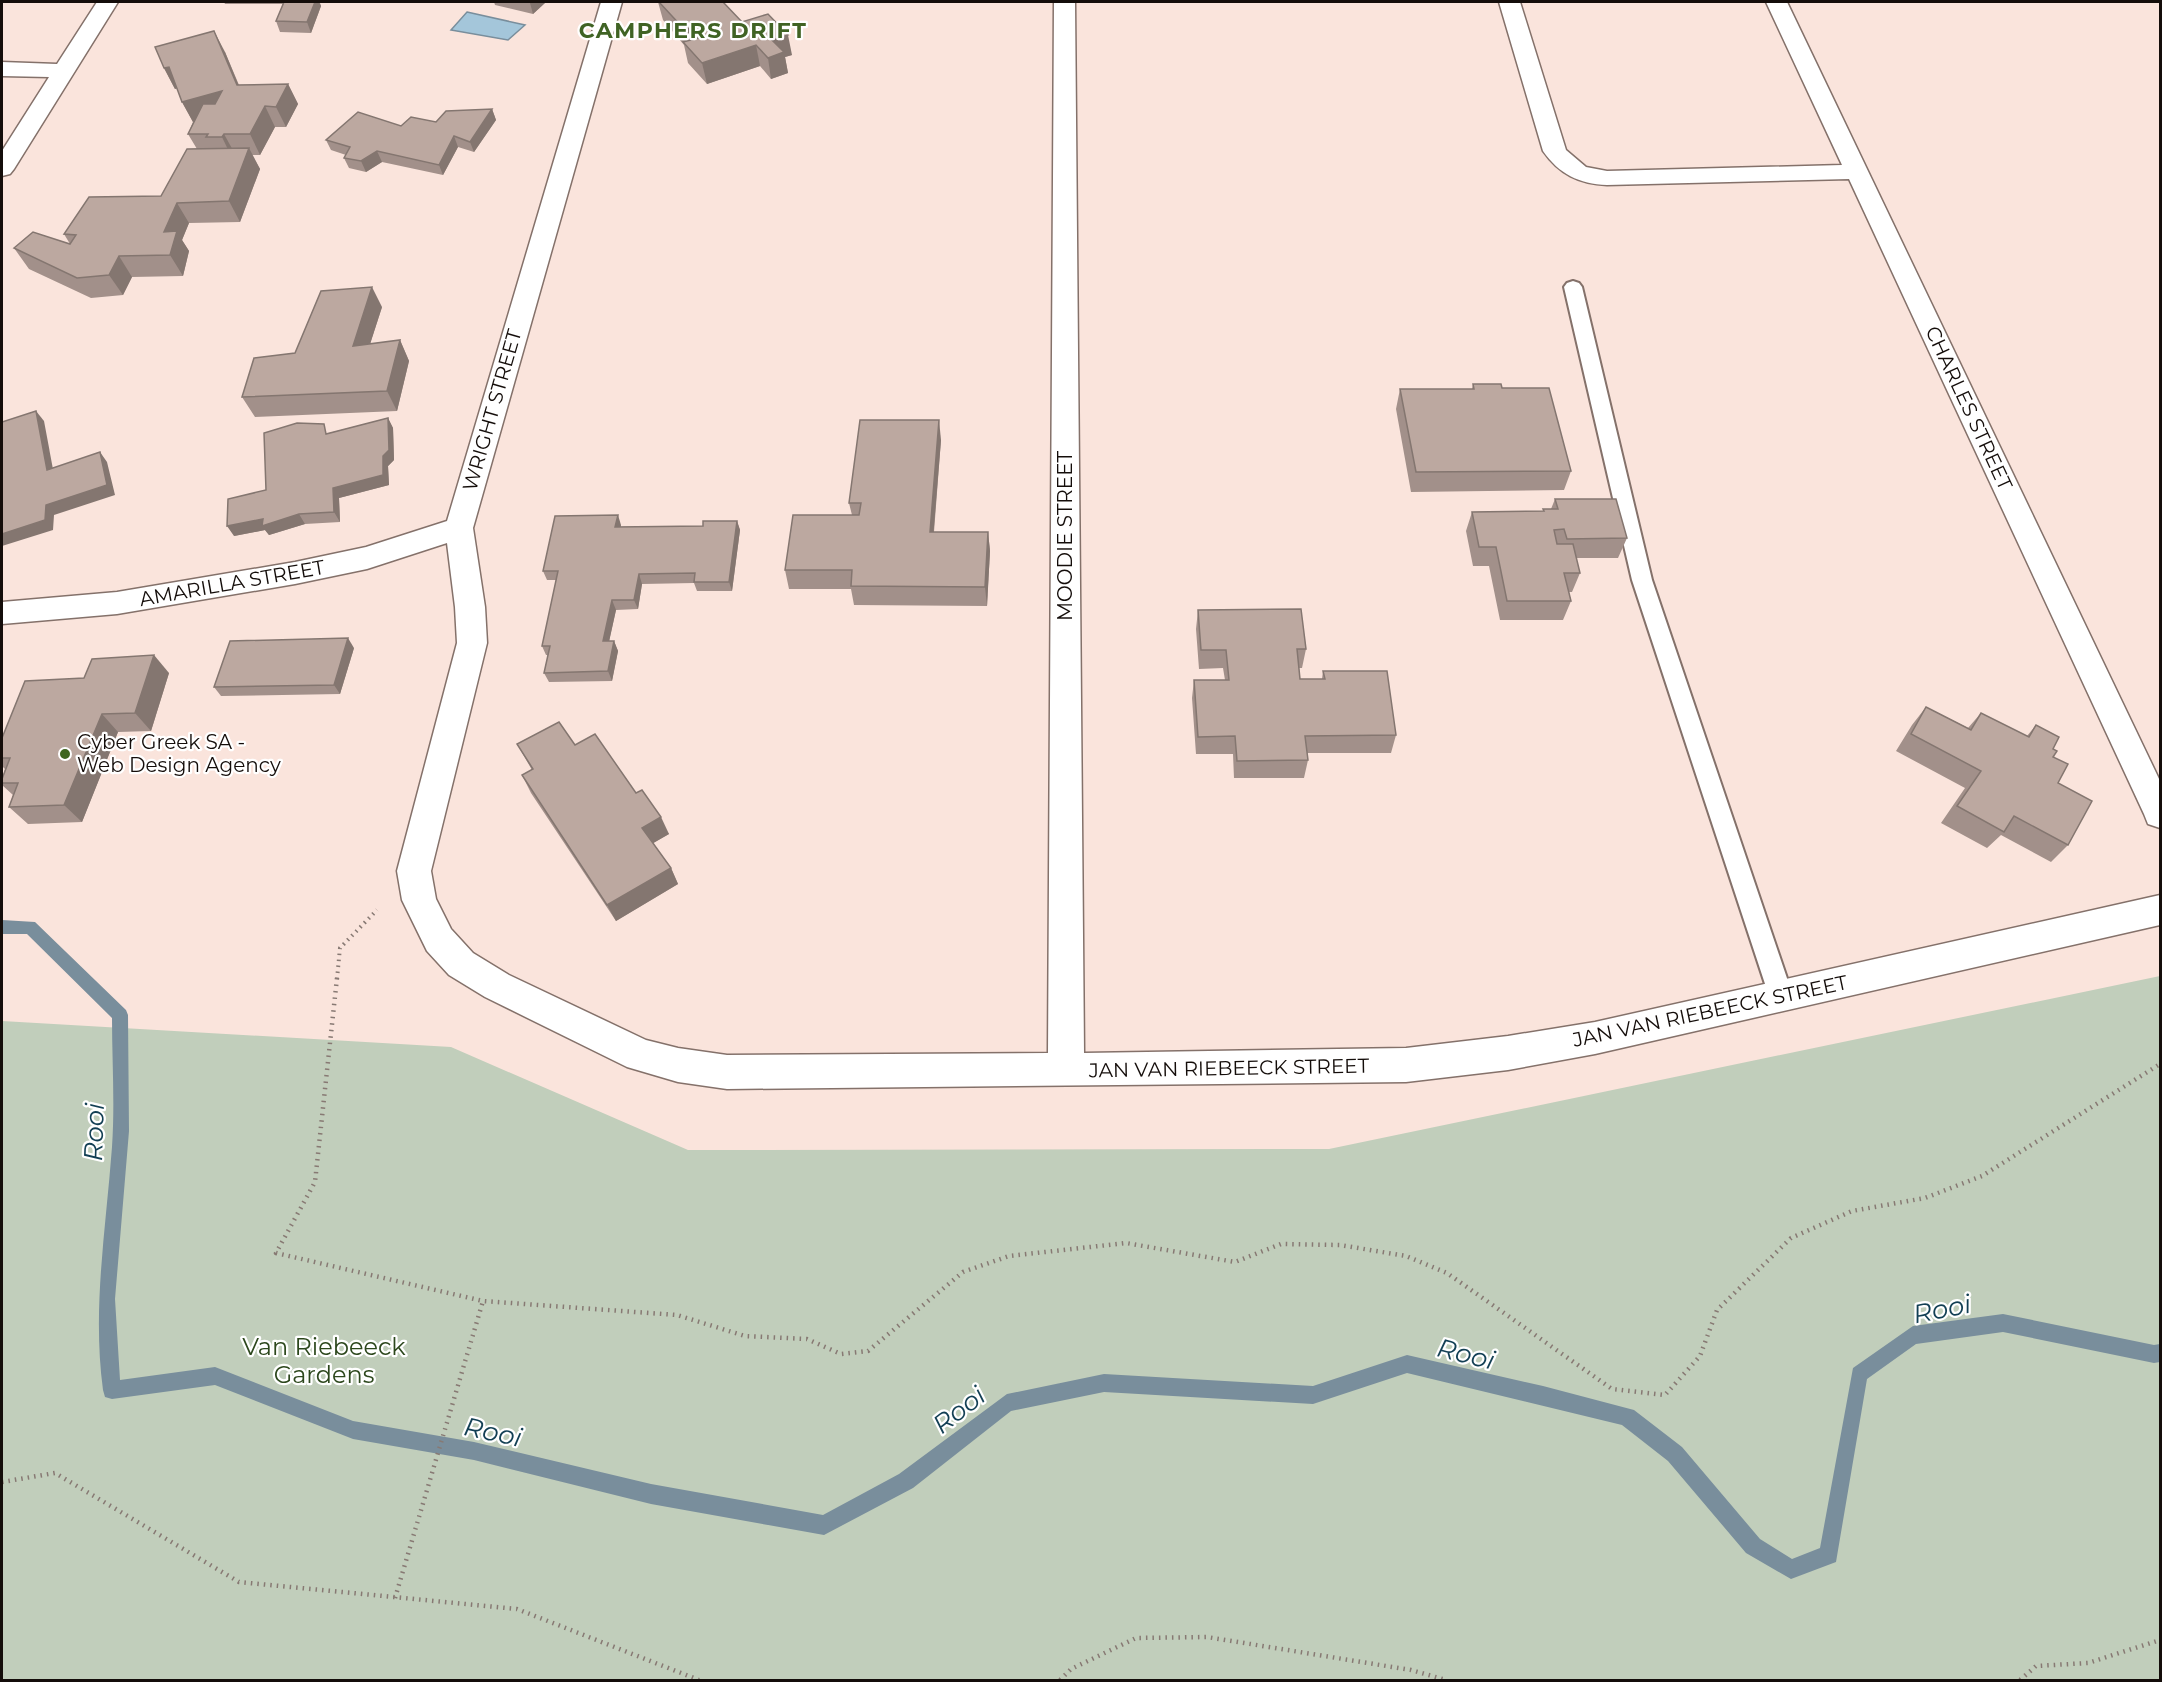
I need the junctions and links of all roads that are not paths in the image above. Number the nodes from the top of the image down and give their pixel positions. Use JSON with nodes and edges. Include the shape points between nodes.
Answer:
{"nodes":[{"id":1,"x":107,"y":2,"type":"edge"},
{"id":2,"x":611,"y":2,"type":"edge"},
{"id":3,"x":1064,"y":2,"type":"edge"},
{"id":4,"x":1509,"y":2,"type":"edge"},
{"id":5,"x":1777,"y":2,"type":"edge"},
{"id":6,"x":2,"y":69,"type":"edge"},
{"id":7,"x":62,"y":71,"type":"junction"},
{"id":8,"x":2,"y":169,"type":"edge"},
{"id":9,"x":1858,"y":172,"type":"junction"},
{"id":10,"x":1573,"y":287,"type":"dead end"},
{"id":11,"x":459,"y":528,"type":"junction"},
{"id":12,"x":2,"y":613,"type":"edge"},
{"id":13,"x":2160,"y":814,"type":"edge"},
{"id":14,"x":425,"y":823,"type":"joint"},
{"id":15,"x":2160,"y":910,"type":"edge"},
{"id":16,"x":1781,"y":996,"type":"junction"},
{"id":17,"x":1066,"y":1070,"type":"junction"}],
"edges":[{"from":1,"to":7,"type":"street"},
{"from":2,"to":11,"type":"street","name":"WRIGHT STREET"},
{"from":3,"to":17,"type":"street","name":"MOODIE STREET"},
{"from":4,"to":9,"type":"street","via":[[1555,151],[1570,169],[1584,176]]},
{"from":5,"to":9,"type":"street","name":"CHARLES STREET"},
{"from":6,"to":7,"type":"street"},
{"from":7,"to":8,"type":"street"},
{"from":9,"to":13,"type":"street","name":"CHARLES STREET"},
{"from":10,"to":16,"type":"lane","via":[[1642,580]]},
{"from":11,"to":12,"type":"street","name":"AMARILLA STREET","via":[[367,558],[295,573],[117,603]]},
{"from":11,"to":14,"type":"street","name":"WRIGHT STREET","via":[[472,643]]},
{"from":14,"to":17,"type":"street","name":"JAN VAN RIEBEECK STREET","via":[[414,871],[419,900],[439,940],[461,964],[496,986],[640,1055],[727,1072]]},
{"from":15,"to":16,"type":"street","name":"JAN VAN RIEBEECK STREET"},
{"from":16,"to":17,"type":"street","name":"JAN VAN RIEBEECK STREET","via":[[1595,1038],[1406,1065]]}]}
